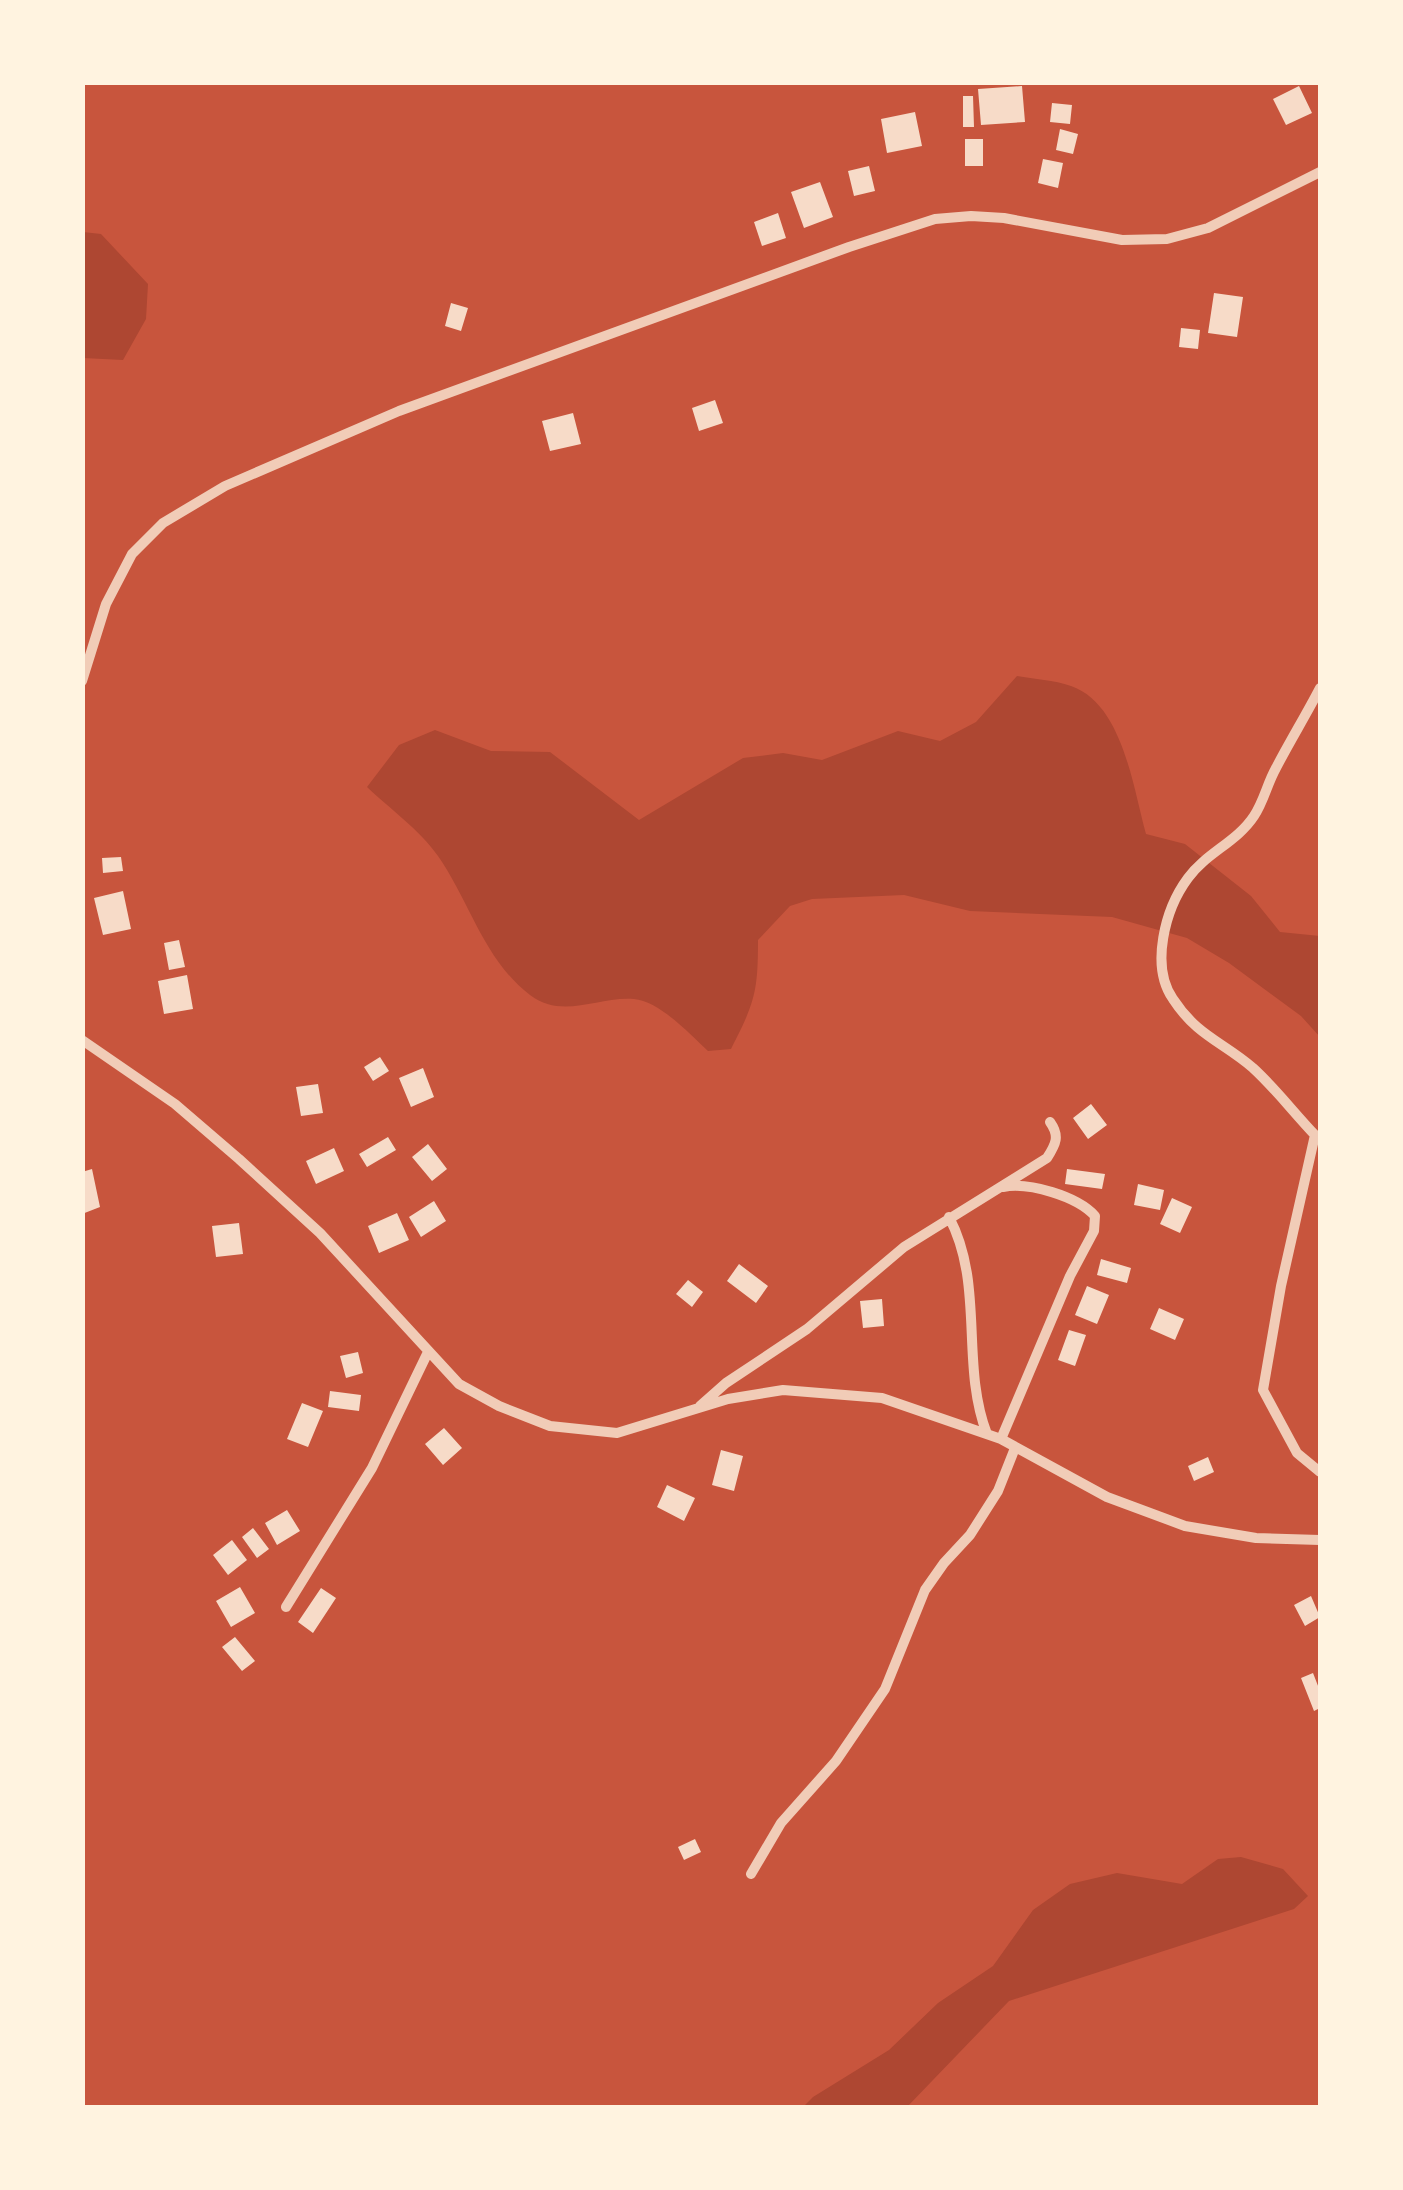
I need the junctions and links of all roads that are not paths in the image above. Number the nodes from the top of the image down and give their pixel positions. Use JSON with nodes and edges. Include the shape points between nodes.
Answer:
{"nodes":[{"id":1,"x":1320,"y":172,"type":"edge"},
{"id":2,"x":82,"y":681,"type":"edge"},
{"id":3,"x":1320,"y":688,"type":"edge"},
{"id":4,"x":82,"y":1040,"type":"edge"},
{"id":5,"x":1050,"y":1122,"type":"dead end"},
{"id":6,"x":997,"y":1188,"type":"junction"},
{"id":7,"x":949,"y":1217,"type":"junction"},
{"id":8,"x":428,"y":1352,"type":"junction"},
{"id":9,"x":696,"y":1408,"type":"junction"},
{"id":10,"x":987,"y":1434,"type":"junction"},
{"id":11,"x":1001,"y":1439,"type":"junction"},
{"id":12,"x":1015,"y":1448,"type":"junction"},
{"id":13,"x":1320,"y":1472,"type":"edge"},
{"id":14,"x":1320,"y":1540,"type":"edge"},
{"id":15,"x":286,"y":1607,"type":"dead end"},
{"id":16,"x":751,"y":1874,"type":"dead end"}],
"edges":[{"from":1,"to":2,"type":"street","via":[[1208,228],[1167,239],[1074,234],[1004,218],[936,219],[399,411],[225,486],[163,523],[132,554],[106,604]]},
{"from":3,"to":13,"type":"street","via":[[1254,816],[1188,878],[1160,948],[1170,996],[1190,1022],[1252,1067],[1314,1135],[1263,1390],[1297,1453]]},
{"from":4,"to":8,"type":"street","via":[[239,1159],[373,1287]]},
{"from":5,"to":6,"type":"street","via":[[1056,1144],[1047,1158]]},
{"from":6,"to":7,"type":"street"},
{"from":6,"to":11,"type":"street","via":[[1054,1194],[1094,1216],[1094,1231]]},
{"from":7,"to":9,"type":"street"},
{"from":7,"to":10,"type":"street","via":[[968,1276],[973,1378]]},
{"from":8,"to":9,"type":"street","via":[[460,1384],[550,1426],[617,1433]]},
{"from":8,"to":15,"type":"street","via":[[372,1468]]},
{"from":9,"to":10,"type":"street","via":[[783,1390],[827,1392],[882,1398]]},
{"from":10,"to":11,"type":"street"},
{"from":11,"to":12,"type":"street"},
{"from":12,"to":14,"type":"street","via":[[1107,1496],[1185,1526]]},
{"from":12,"to":16,"type":"street","via":[[980,1520],[925,1590],[885,1689],[836,1761],[781,1824]]}]}
